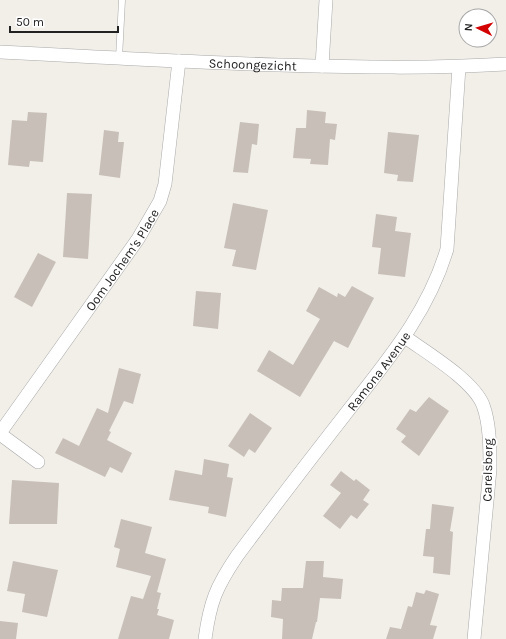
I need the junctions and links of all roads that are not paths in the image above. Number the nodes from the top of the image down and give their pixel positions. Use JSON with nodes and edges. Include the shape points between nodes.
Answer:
{"nodes":[{"id":1,"x":122,"y":0,"type":"edge"},
{"id":2,"x":326,"y":0,"type":"edge"},
{"id":3,"x":0,"y":52,"type":"edge"},
{"id":4,"x":119,"y":58,"type":"junction"},
{"id":5,"x":179,"y":62,"type":"junction"},
{"id":6,"x":506,"y":64,"type":"edge"},
{"id":7,"x":322,"y":66,"type":"junction"},
{"id":8,"x":459,"y":67,"type":"junction"},
{"id":9,"x":405,"y":337,"type":"junction"},
{"id":10,"x":0,"y":434,"type":"edge"},
{"id":11,"x":38,"y":462,"type":"dead end"},
{"id":12,"x":205,"y":639,"type":"edge"},
{"id":13,"x":474,"y":639,"type":"edge"}],
"edges":[{"from":1,"to":4,"type":"lane"},
{"from":2,"to":7,"type":"street"},
{"from":3,"to":4,"type":"street","name":"Schoongezicht"},
{"from":4,"to":5,"type":"street","name":"Schoongezicht"},
{"from":5,"to":7,"type":"street","name":"Schoongezicht"},
{"from":5,"to":10,"type":"street","name":"Oom Jochem's Place","via":[[165,184],[160,201],[138,239]]},
{"from":6,"to":8,"type":"street","name":"Schoongezicht"},
{"from":7,"to":8,"type":"street","name":"Schoongezicht"},
{"from":8,"to":9,"type":"street","name":"Ramona Avenue","via":[[447,249],[430,295]]},
{"from":9,"to":12,"type":"street","name":"Ramona Avenue","via":[[219,582]]},
{"from":9,"to":13,"type":"street","name":"Carelsberg","via":[[473,388],[483,405],[490,445],[490,469]]},
{"from":10,"to":11,"type":"street"}]}
